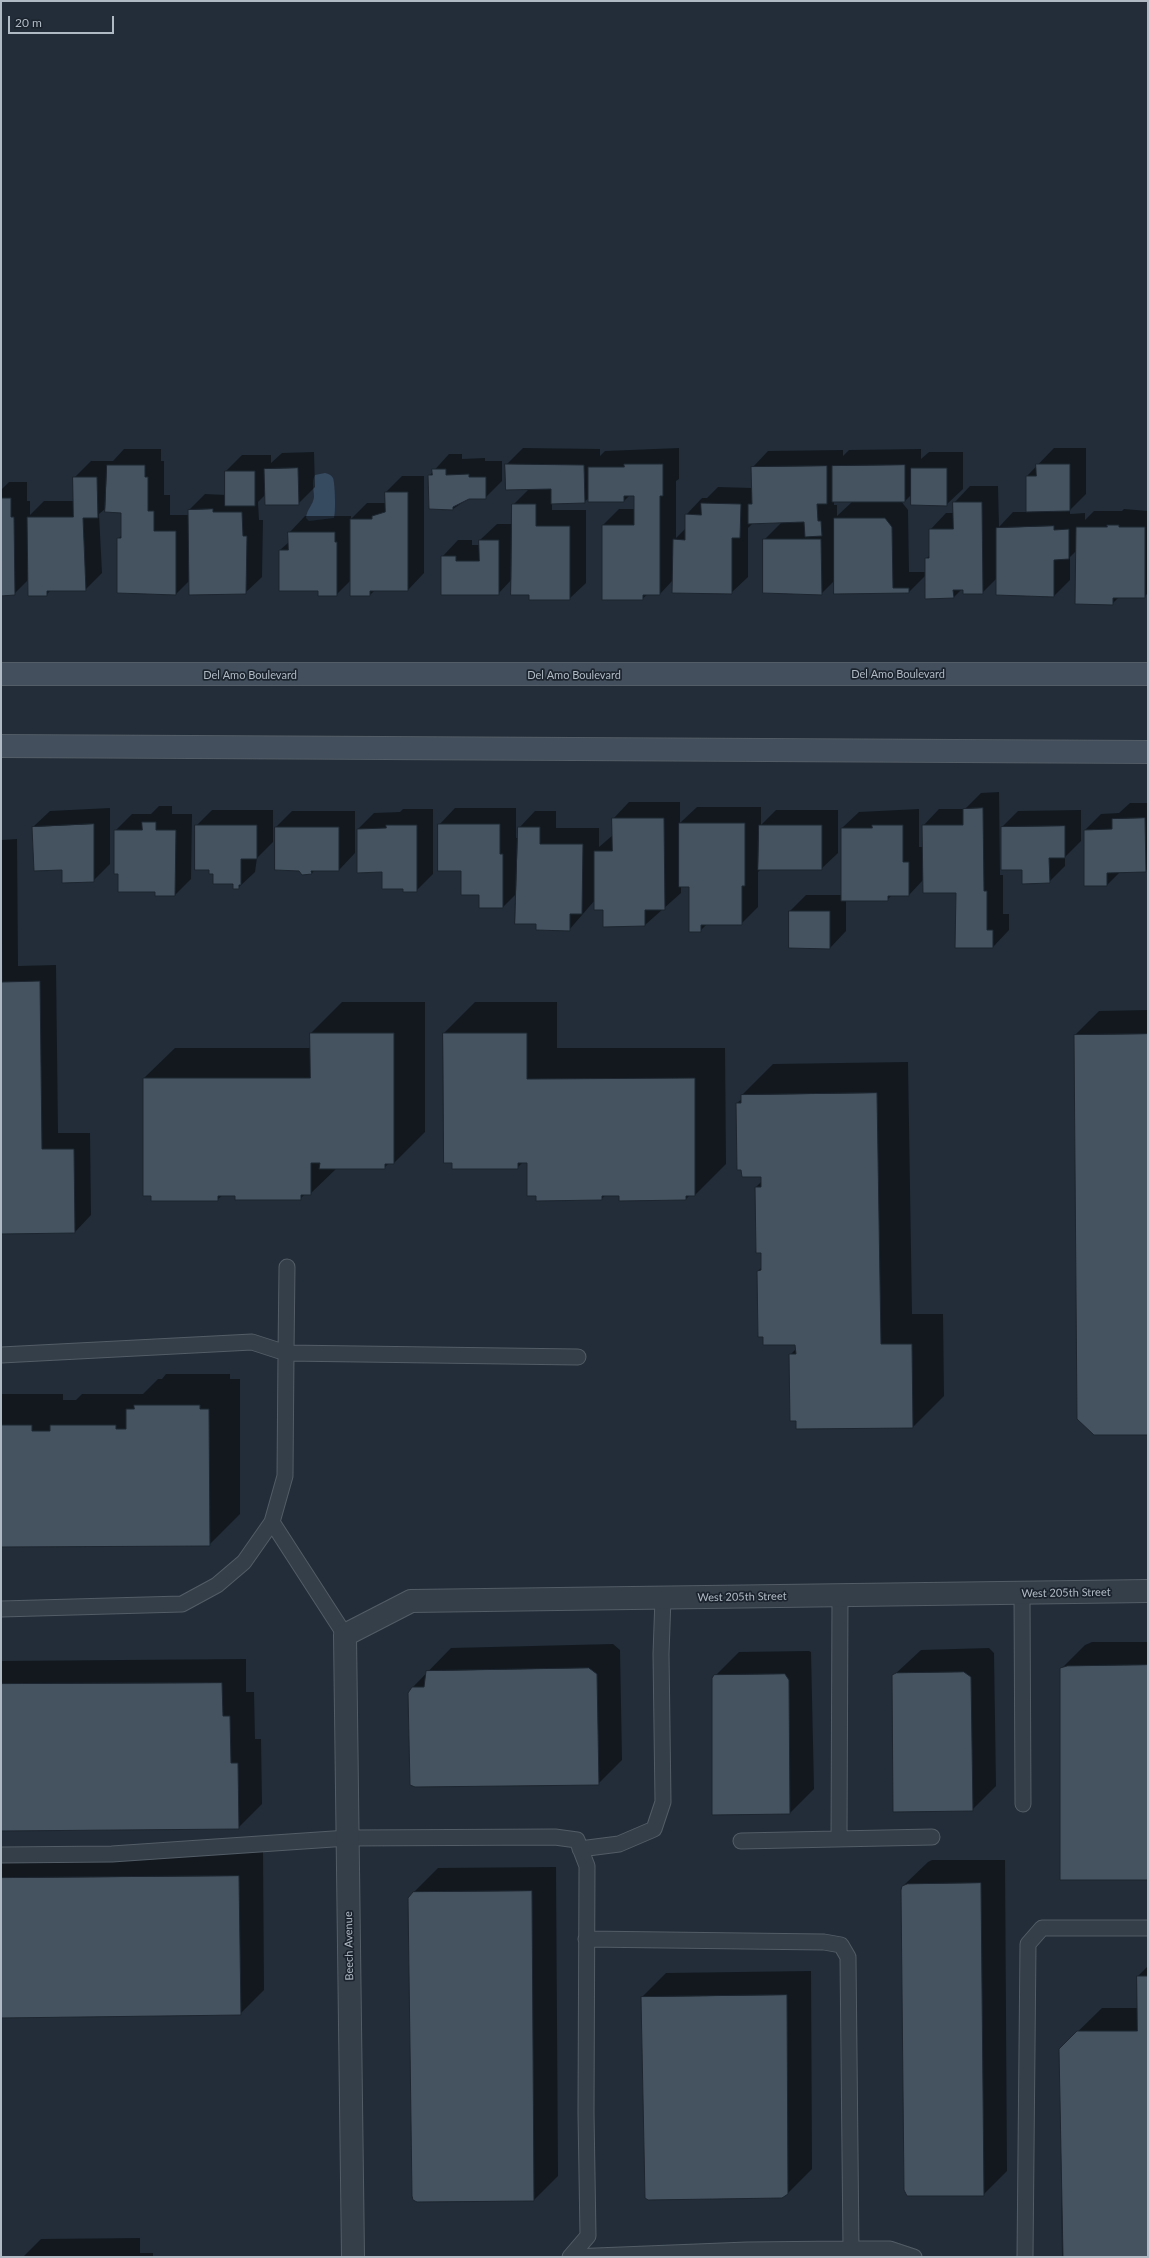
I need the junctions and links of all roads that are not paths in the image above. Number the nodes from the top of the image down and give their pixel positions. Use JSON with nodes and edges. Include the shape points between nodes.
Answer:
{"nodes":[{"id":1,"x":1,"y":674,"type":"edge"},
{"id":2,"x":1148,"y":674,"type":"edge"},
{"id":3,"x":1,"y":746,"type":"edge"},
{"id":4,"x":1148,"y":752,"type":"edge"},
{"id":5,"x":287,"y":1267,"type":"dead end"},
{"id":6,"x":286,"y":1353,"type":"junction"},
{"id":7,"x":1,"y":1355,"type":"edge"},
{"id":8,"x":578,"y":1356,"type":"dead end"},
{"id":9,"x":272,"y":1522,"type":"junction"},
{"id":10,"x":1148,"y":1591,"type":"edge"},
{"id":11,"x":1022,"y":1593,"type":"junction"},
{"id":12,"x":840,"y":1596,"type":"junction"},
{"id":13,"x":663,"y":1598,"type":"junction"},
{"id":14,"x":1,"y":1609,"type":"edge"},
{"id":15,"x":345,"y":1635,"type":"junction"},
{"id":16,"x":1023,"y":1804,"type":"dead end"},
{"id":17,"x":932,"y":1837,"type":"dead end"},
{"id":18,"x":348,"y":1838,"type":"junction"},
{"id":19,"x":839,"y":1839,"type":"junction"},
{"id":20,"x":741,"y":1841,"type":"dead end"},
{"id":21,"x":580,"y":1849,"type":"junction"},
{"id":22,"x":1,"y":1855,"type":"edge"},
{"id":23,"x":1148,"y":1928,"type":"edge"},
{"id":24,"x":586,"y":1939,"type":"junction"},
{"id":25,"x":851,"y":2249,"type":"junction"},
{"id":26,"x":659,"y":2255,"type":"edge"},
{"id":27,"x":353,"y":2257,"type":"edge"},
{"id":28,"x":570,"y":2257,"type":"edge"},
{"id":29,"x":914,"y":2257,"type":"edge"},
{"id":30,"x":1025,"y":2257,"type":"edge"}],
"edges":[{"from":1,"to":2,"type":"main road","name":"Del Amo Boulevard"},
{"from":3,"to":4,"type":"main road"},
{"from":5,"to":6,"type":"lane"},
{"from":6,"to":7,"type":"lane","via":[[252,1342]]},
{"from":6,"to":8,"type":"lane"},
{"from":6,"to":9,"type":"lane","via":[[285,1476]]},
{"from":9,"to":14,"type":"lane","via":[[244,1562],[217,1585],[182,1604]]},
{"from":9,"to":15,"type":"lane"},
{"from":10,"to":11,"type":"street","name":"West 205th Street"},
{"from":11,"to":12,"type":"street","name":"West 205th Street"},
{"from":11,"to":16,"type":"lane"},
{"from":12,"to":13,"type":"street","name":"West 205th Street"},
{"from":12,"to":19,"type":"lane"},
{"from":13,"to":15,"type":"street","name":"West 205th Street","via":[[411,1601]]},
{"from":13,"to":21,"type":"lane","via":[[663,1802],[654,1829],[619,1844]]},
{"from":15,"to":18,"type":"street","name":"Beech Avenue"},
{"from":17,"to":19,"type":"lane"},
{"from":18,"to":21,"type":"lane","via":[[555,1837],[577,1840]]},
{"from":18,"to":22,"type":"lane","via":[[112,1854]]},
{"from":18,"to":27,"type":"street","name":"Beech Avenue"},
{"from":19,"to":20,"type":"lane"},
{"from":21,"to":24,"type":"lane","via":[[587,1866]]},
{"from":23,"to":30,"type":"lane","via":[[1042,1928],[1028,1944]]},
{"from":24,"to":25,"type":"lane","via":[[824,1942],[841,1945],[848,1957]]},
{"from":24,"to":28,"type":"lane","via":[[588,2236]]},
{"from":25,"to":26,"type":"lane","via":[[747,2250]]},
{"from":25,"to":29,"type":"lane","via":[[890,2249]]},
{"from":26,"to":28,"type":"lane"}]}
